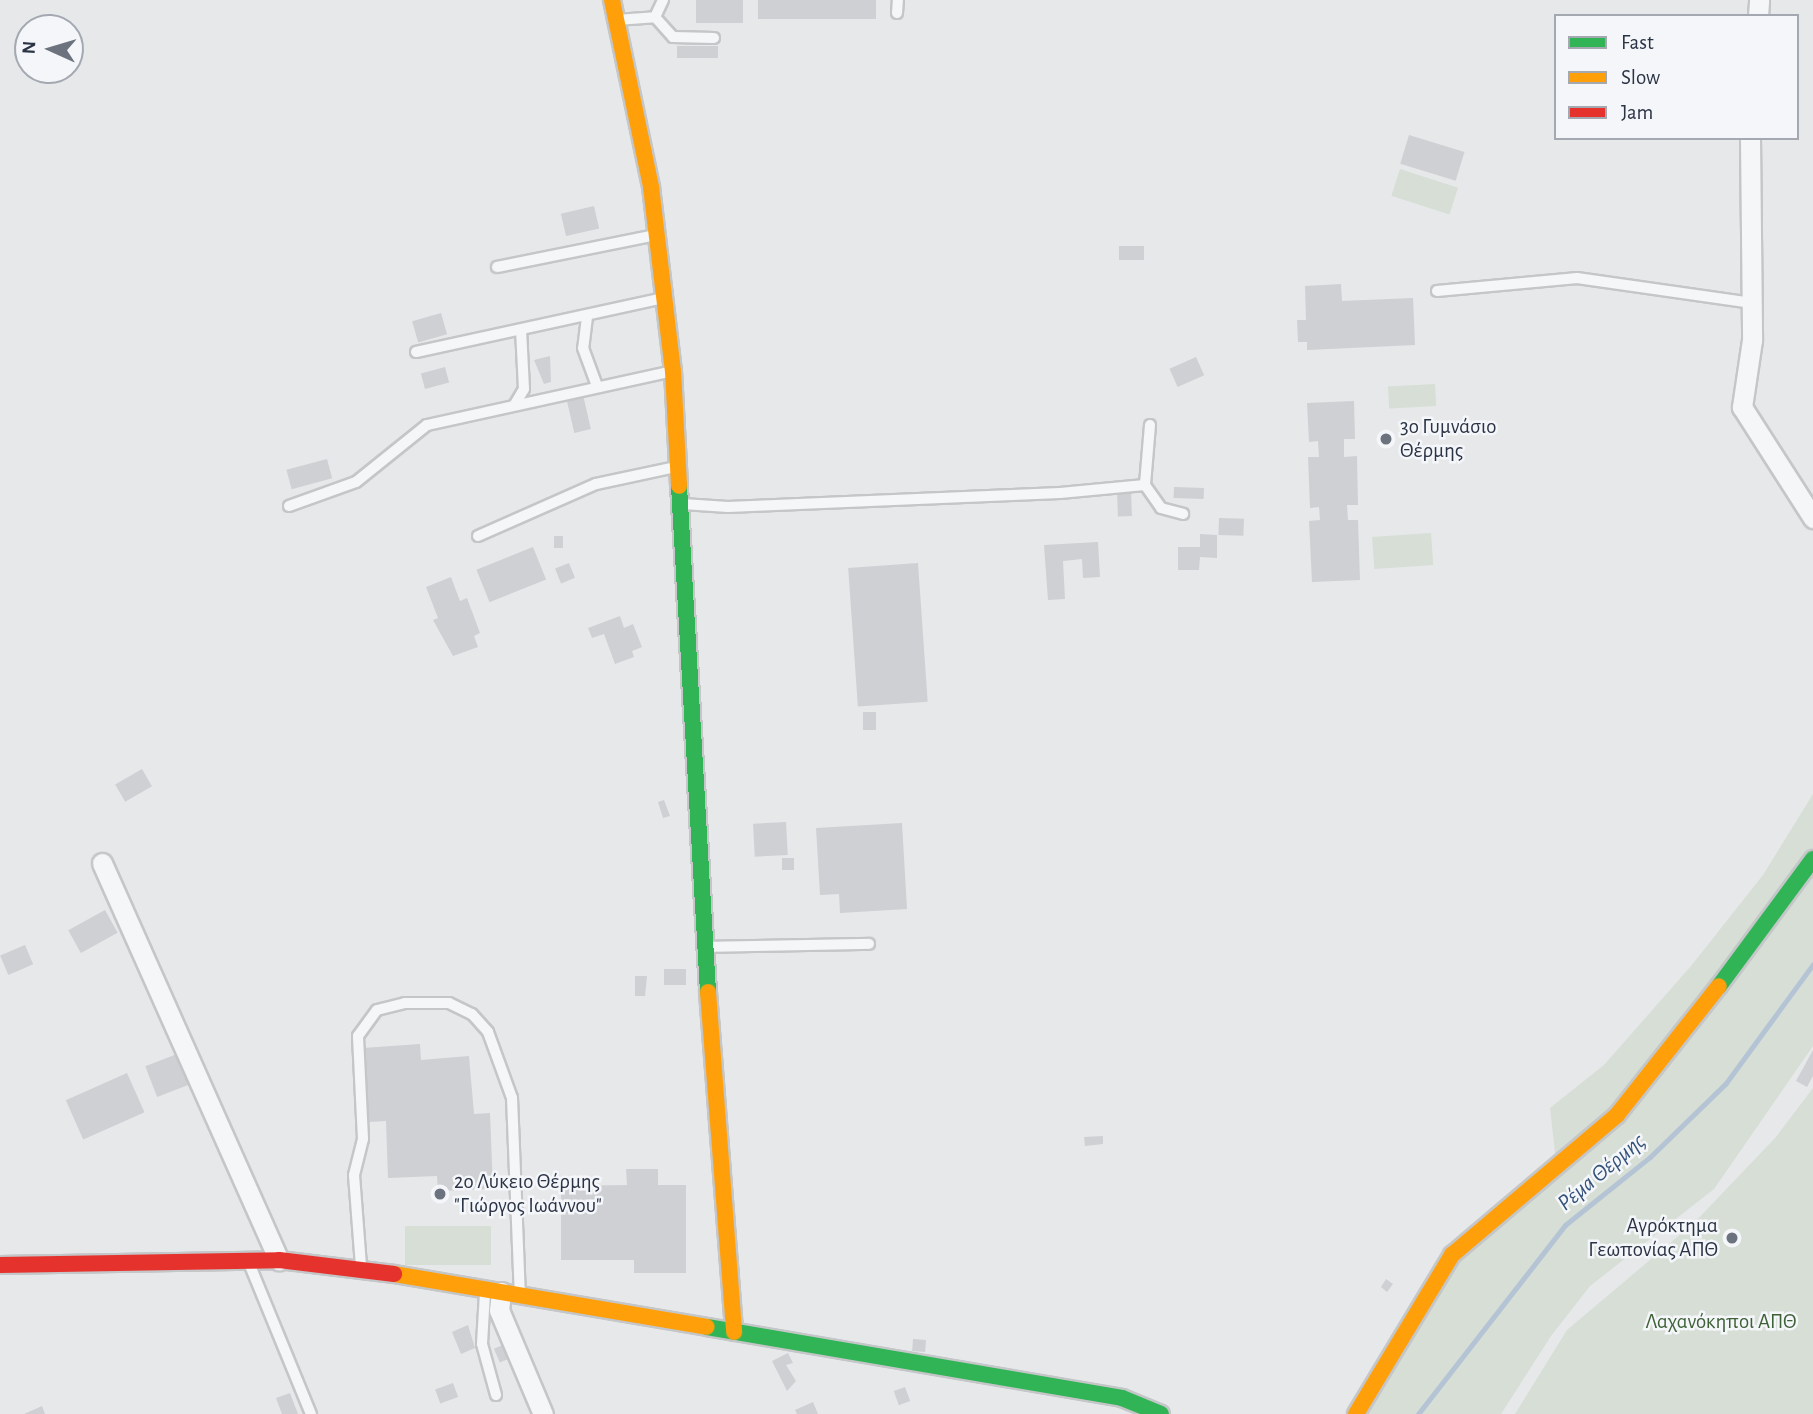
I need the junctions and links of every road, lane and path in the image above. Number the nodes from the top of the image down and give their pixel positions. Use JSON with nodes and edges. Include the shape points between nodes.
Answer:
{"nodes":[{"id":1,"x":612,"y":0,"type":"edge"},
{"id":2,"x":663,"y":0,"type":"edge"},
{"id":3,"x":898,"y":0,"type":"edge"},
{"id":4,"x":897,"y":13,"type":"dead end"},
{"id":5,"x":655,"y":17,"type":"junction"},
{"id":6,"x":616,"y":20,"type":"junction"},
{"id":7,"x":714,"y":38,"type":"dead end"},
{"id":8,"x":1750,"y":140,"type":"edge"},
{"id":9,"x":657,"y":235,"type":"junction"},
{"id":10,"x":497,"y":267,"type":"dead end"},
{"id":11,"x":1437,"y":291,"type":"dead end"},
{"id":12,"x":665,"y":298,"type":"junction"},
{"id":13,"x":1752,"y":303,"type":"junction"},
{"id":14,"x":587,"y":317,"type":"junction"},
{"id":15,"x":521,"y":330,"type":"junction"},
{"id":16,"x":416,"y":352,"type":"dead end"},
{"id":17,"x":673,"y":371,"type":"junction"},
{"id":18,"x":597,"y":386,"type":"junction"},
{"id":19,"x":515,"y":404,"type":"junction"},
{"id":20,"x":1150,"y":425,"type":"dead end"},
{"id":21,"x":680,"y":466,"type":"junction"},
{"id":22,"x":1144,"y":485,"type":"junction"},
{"id":23,"x":684,"y":504,"type":"junction"},
{"id":24,"x":289,"y":506,"type":"dead end"},
{"id":25,"x":1182,"y":514,"type":"dead end"},
{"id":26,"x":1813,"y":519,"type":"edge"},
{"id":27,"x":478,"y":536,"type":"dead end"},
{"id":28,"x":1813,"y":859,"type":"edge"},
{"id":29,"x":102,"y":863,"type":"dead end"},
{"id":30,"x":869,"y":944,"type":"dead end"},
{"id":31,"x":705,"y":947,"type":"junction"},
{"id":32,"x":279,"y":1260,"type":"junction"},
{"id":33,"x":249,"y":1263,"type":"junction"},
{"id":34,"x":0,"y":1265,"type":"edge"},
{"id":35,"x":362,"y":1269,"type":"junction"},
{"id":36,"x":502,"y":1292,"type":"junction"},
{"id":37,"x":734,"y":1332,"type":"junction"},
{"id":38,"x":495,"y":1395,"type":"dead end"},
{"id":39,"x":311,"y":1414,"type":"edge"},
{"id":40,"x":544,"y":1414,"type":"edge"},
{"id":41,"x":1161,"y":1414,"type":"edge"},
{"id":42,"x":1356,"y":1414,"type":"edge"}],
"edges":[{"from":1,"to":6,"type":"street"},
{"from":2,"to":5,"type":"lane"},
{"from":3,"to":4,"type":"lane"},
{"from":5,"to":6,"type":"lane"},
{"from":5,"to":7,"type":"lane","via":[[673,37]]},
{"from":6,"to":9,"type":"street","via":[[644,147]]},
{"from":8,"to":13,"type":"street"},
{"from":9,"to":10,"type":"lane"},
{"from":9,"to":12,"type":"street"},
{"from":11,"to":13,"type":"lane","via":[[1577,278]]},
{"from":12,"to":14,"type":"lane"},
{"from":12,"to":17,"type":"street"},
{"from":13,"to":26,"type":"street","via":[[1748,383],[1742,407]]},
{"from":14,"to":15,"type":"lane"},
{"from":14,"to":18,"type":"lane","via":[[583,348]]},
{"from":15,"to":16,"type":"lane"},
{"from":15,"to":19,"type":"lane","via":[[524,389]]},
{"from":17,"to":18,"type":"lane"},
{"from":17,"to":21,"type":"street"},
{"from":18,"to":19,"type":"lane"},
{"from":19,"to":24,"type":"lane","via":[[416,430],[356,482]]},
{"from":20,"to":22,"type":"lane"},
{"from":21,"to":23,"type":"street"},
{"from":21,"to":27,"type":"lane","via":[[586,488]]},
{"from":22,"to":23,"type":"lane","via":[[1060,493],[729,507]]},
{"from":22,"to":25,"type":"lane","via":[[1161,508]]},
{"from":23,"to":31,"type":"street"},
{"from":28,"to":42,"type":"street","via":[[1746,953],[1617,1115],[1452,1255]]},
{"from":29,"to":32,"type":"street"},
{"from":30,"to":31,"type":"lane"},
{"from":31,"to":37,"type":"street"},
{"from":32,"to":33,"type":"street"},
{"from":32,"to":35,"type":"street"},
{"from":33,"to":34,"type":"street"},
{"from":33,"to":39,"type":"lane"},
{"from":35,"to":36,"type":"street"},
{"from":35,"to":36,"type":"lane","via":[[354,1175],[363,1139],[358,1036],[377,1010],[405,1003],[449,1003],[472,1014],[488,1031],[512,1098]]},
{"from":36,"to":37,"type":"street"},
{"from":36,"to":38,"type":"lane","via":[[482,1344]]},
{"from":36,"to":40,"type":"street","via":[[499,1310]]},
{"from":37,"to":41,"type":"street","via":[[1122,1398]]}]}
